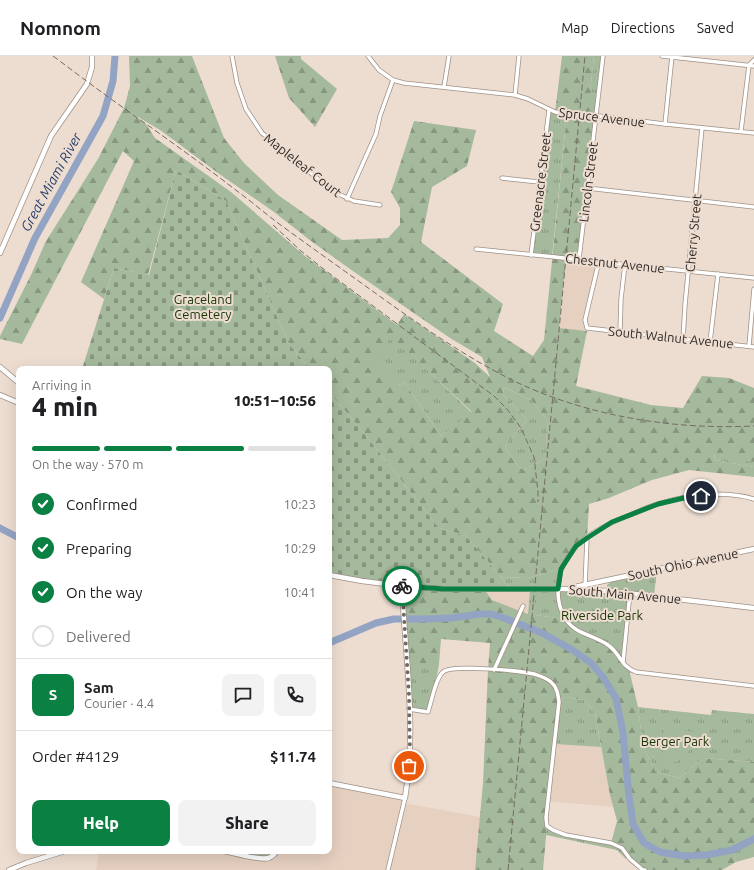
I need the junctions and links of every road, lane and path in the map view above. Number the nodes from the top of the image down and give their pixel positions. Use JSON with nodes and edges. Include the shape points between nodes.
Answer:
{"nodes":[{"id":1,"x":92,"y":56,"type":"edge"},
{"id":2,"x":232,"y":56,"type":"edge"},
{"id":3,"x":368,"y":56,"type":"edge"},
{"id":4,"x":448,"y":56,"type":"edge"},
{"id":5,"x":519,"y":56,"type":"edge"},
{"id":6,"x":603,"y":56,"type":"edge"},
{"id":7,"x":662,"y":56,"type":"edge"},
{"id":8,"x":672,"y":57,"type":"edge"},
{"id":9,"x":754,"y":60,"type":"edge"},
{"id":10,"x":749,"y":65,"type":"junction"},
{"id":11,"x":754,"y":66,"type":"edge"},
{"id":12,"x":393,"y":80,"type":"junction"},
{"id":13,"x":444,"y":87,"type":"junction"},
{"id":14,"x":515,"y":95,"type":"junction"},
{"id":15,"x":549,"y":110,"type":"junction"},
{"id":16,"x":596,"y":116,"type":"junction"},
{"id":17,"x":665,"y":124,"type":"junction"},
{"id":18,"x":702,"y":128,"type":"junction"},
{"id":19,"x":741,"y":131,"type":"junction"},
{"id":20,"x":754,"y":133,"type":"edge"},
{"id":21,"x":502,"y":178,"type":"dead end"},
{"id":22,"x":540,"y":182,"type":"junction"},
{"id":23,"x":587,"y":188,"type":"junction"},
{"id":24,"x":347,"y":199,"type":"junction"},
{"id":25,"x":696,"y":200,"type":"junction"},
{"id":26,"x":380,"y":205,"type":"dead end"},
{"id":27,"x":754,"y":207,"type":"edge"},
{"id":28,"x":476,"y":249,"type":"dead end"},
{"id":29,"x":0,"y":253,"type":"edge"},
{"id":30,"x":531,"y":255,"type":"junction"},
{"id":31,"x":579,"y":259,"type":"junction"},
{"id":32,"x":599,"y":261,"type":"junction"},
{"id":33,"x":625,"y":264,"type":"junction"},
{"id":34,"x":689,"y":271,"type":"junction"},
{"id":35,"x":718,"y":274,"type":"junction"},
{"id":36,"x":754,"y":278,"type":"edge"},
{"id":37,"x":754,"y":289,"type":"edge"},
{"id":38,"x":620,"y":332,"type":"junction"},
{"id":39,"x":683,"y":339,"type":"junction"},
{"id":40,"x":710,"y":342,"type":"junction"},
{"id":41,"x":749,"y":346,"type":"junction"},
{"id":42,"x":754,"y":347,"type":"edge"},
{"id":43,"x":0,"y":367,"type":"edge"},
{"id":44,"x":16,"y":381,"type":"edge"},
{"id":45,"x":0,"y":394,"type":"edge"},
{"id":46,"x":16,"y":402,"type":"edge"},
{"id":47,"x":754,"y":499,"type":"edge"},
{"id":48,"x":587,"y":538,"type":"junction"},
{"id":49,"x":754,"y":549,"type":"edge"},
{"id":50,"x":332,"y":576,"type":"edge"},
{"id":51,"x":585,"y":584,"type":"junction"},
{"id":52,"x":402,"y":586,"type":"junction"},
{"id":53,"x":558,"y":589,"type":"junction"},
{"id":54,"x":564,"y":589,"type":"junction"},
{"id":55,"x":584,"y":590,"type":"junction"},
{"id":56,"x":630,"y":593,"type":"junction"},
{"id":57,"x":522,"y":606,"type":"dead end"},
{"id":58,"x":754,"y":608,"type":"edge"},
{"id":59,"x":623,"y":662,"type":"junction"},
{"id":60,"x":494,"y":670,"type":"junction"},
{"id":61,"x":754,"y":686,"type":"edge"},
{"id":62,"x":409,"y":709,"type":"junction"},
{"id":63,"x":332,"y":784,"type":"edge"},
{"id":64,"x":405,"y":798,"type":"junction"},
{"id":65,"x":55,"y":854,"type":"edge"},
{"id":66,"x":237,"y":854,"type":"edge"},
{"id":67,"x":275,"y":854,"type":"edge"},
{"id":68,"x":9,"y":870,"type":"edge"},
{"id":69,"x":388,"y":870,"type":"edge"},
{"id":70,"x":645,"y":870,"type":"edge"}],
"edges":[{"from":1,"to":29,"type":"street","via":[[87,84],[51,136]]},
{"from":2,"to":24,"type":"street","name":"Mapleleaf Court","via":[[237,83],[246,109],[262,133],[334,192]]},
{"from":3,"to":12,"type":"street","name":"Spruce Avenue","via":[[379,70]]},
{"from":4,"to":13,"type":"street"},
{"from":5,"to":14,"type":"street"},
{"from":6,"to":16,"type":"street","name":"Lincoln Street"},
{"from":7,"to":8,"type":"street"},
{"from":8,"to":10,"type":"street"},
{"from":8,"to":17,"type":"street"},
{"from":9,"to":10,"type":"street"},
{"from":10,"to":11,"type":"street"},
{"from":10,"to":19,"type":"street"},
{"from":12,"to":13,"type":"street","name":"Spruce Avenue"},
{"from":12,"to":24,"type":"street","via":[[376,134]]},
{"from":13,"to":14,"type":"street","name":"Spruce Avenue"},
{"from":14,"to":15,"type":"street","name":"Spruce Avenue"},
{"from":15,"to":16,"type":"street","name":"Spruce Avenue","bridge":true},
{"from":15,"to":22,"type":"street","name":"Greenacre Street"},
{"from":16,"to":17,"type":"street","name":"Spruce Avenue"},
{"from":16,"to":23,"type":"street","name":"Lincoln Street"},
{"from":17,"to":18,"type":"street","name":"Spruce Avenue"},
{"from":18,"to":19,"type":"street","name":"Spruce Avenue"},
{"from":18,"to":25,"type":"street","name":"Cherry Street"},
{"from":19,"to":20,"type":"street","name":"Spruce Avenue"},
{"from":21,"to":22,"type":"street"},
{"from":22,"to":30,"type":"street","name":"Greenacre Street"},
{"from":23,"to":25,"type":"street"},
{"from":23,"to":31,"type":"street","name":"Lincoln Street"},
{"from":24,"to":26,"type":"street","name":"Mapleleaf Court"},
{"from":25,"to":27,"type":"street"},
{"from":25,"to":34,"type":"street","name":"Cherry Street"},
{"from":28,"to":30,"type":"street","name":"Chestnut Avenue"},
{"from":30,"to":31,"type":"street","name":"Chestnut Avenue","bridge":true},
{"from":31,"to":32,"type":"street","name":"Chestnut Avenue"},
{"from":32,"to":33,"type":"street","name":"Chestnut Avenue"},
{"from":32,"to":38,"type":"street","name":"South Walnut Avenue","via":[[585,320],[587,328]]},
{"from":33,"to":34,"type":"street","name":"Chestnut Avenue"},
{"from":33,"to":38,"type":"street"},
{"from":34,"to":35,"type":"street","name":"Chestnut Avenue"},
{"from":34,"to":39,"type":"street","name":"Cherry Street"},
{"from":35,"to":36,"type":"street","name":"Chestnut Avenue"},
{"from":35,"to":40,"type":"street"},
{"from":37,"to":41,"type":"street"},
{"from":38,"to":39,"type":"street","name":"South Walnut Avenue"},
{"from":39,"to":40,"type":"street","name":"South Walnut Avenue"},
{"from":40,"to":41,"type":"street","name":"South Walnut Avenue"},
{"from":41,"to":42,"type":"street","name":"South Walnut Avenue"},
{"from":43,"to":44,"type":"street"},
{"from":45,"to":46,"type":"street"},
{"from":47,"to":48,"type":"street","via":[[714,494],[658,504],[612,522]]},
{"from":48,"to":51,"type":"street"},
{"from":48,"to":53,"type":"street","via":[[576,546],[561,569]]},
{"from":49,"to":51,"type":"street","name":"South Ohio Avenue"},
{"from":50,"to":52,"type":"street","name":"South Main Avenue"},
{"from":51,"to":54,"type":"street","name":"South Ohio Avenue"},
{"from":51,"to":55,"type":"street"},
{"from":52,"to":53,"type":"street","name":"South Main Avenue","via":[[444,589]]},
{"from":52,"to":62,"type":"street"},
{"from":53,"to":54,"type":"street","name":"South Main Avenue"},
{"from":53,"to":59,"type":"street","via":[[560,607],[570,625],[608,645],[616,651]]},
{"from":54,"to":55,"type":"street","name":"South Main Avenue"},
{"from":55,"to":56,"type":"street","name":"South Main Avenue"},
{"from":56,"to":58,"type":"street","name":"South Main Avenue"},
{"from":56,"to":59,"type":"street"},
{"from":57,"to":60,"type":"street"},
{"from":59,"to":61,"type":"street","via":[[629,670],[636,672]]},
{"from":60,"to":62,"type":"street","via":[[458,669],[442,672],[428,712]]},
{"from":60,"to":70,"type":"street","via":[[523,672],[545,678],[558,693],[547,826],[566,834],[611,843],[622,848],[630,859]]},
{"from":62,"to":64,"type":"street","via":[[410,755]]},
{"from":63,"to":64,"type":"street"},
{"from":64,"to":69,"type":"street"},
{"from":65,"to":68,"type":"street"},
{"from":66,"to":67,"type":"street","via":[[259,859]]}]}
